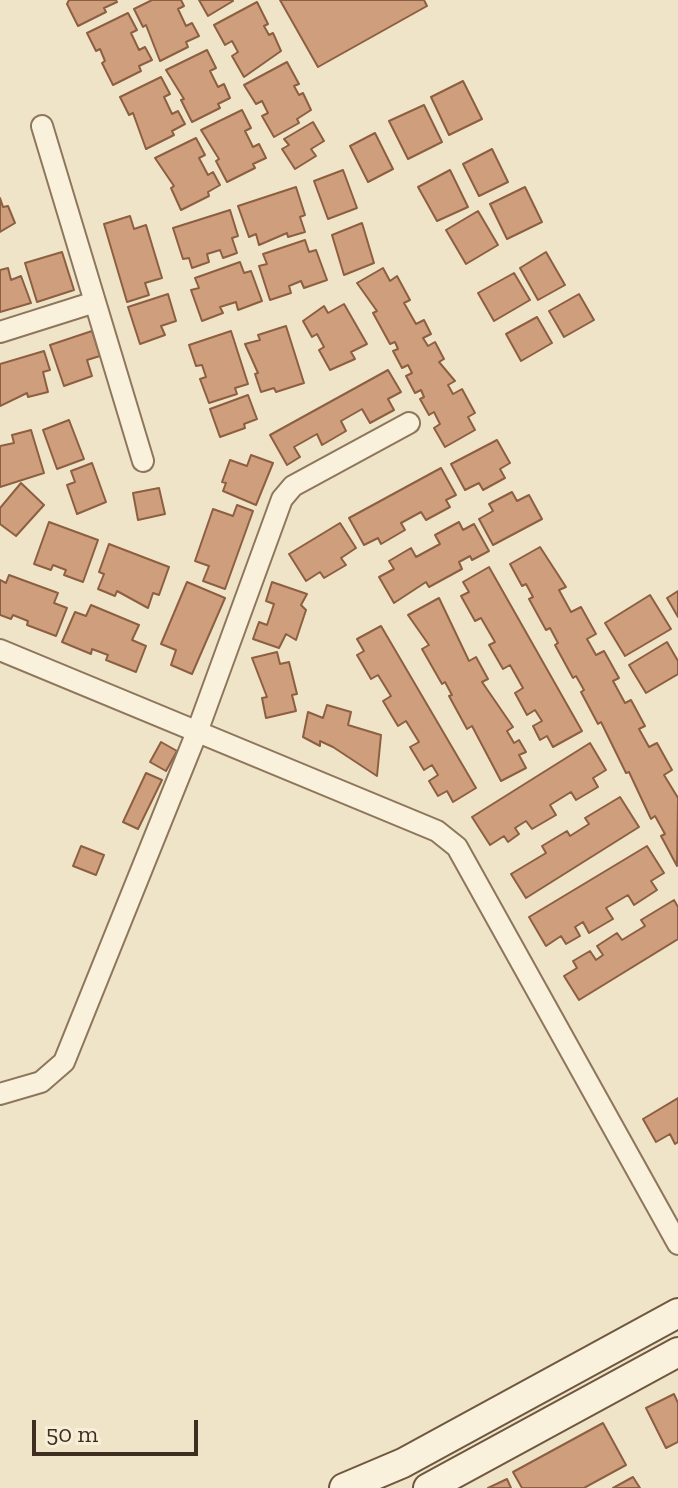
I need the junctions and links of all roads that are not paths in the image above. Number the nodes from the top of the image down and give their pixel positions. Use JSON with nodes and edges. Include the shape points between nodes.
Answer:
{"nodes":[{"id":1,"x":42,"y":126,"type":"dead end"},
{"id":2,"x":95,"y":302,"type":"junction"},
{"id":3,"x":0,"y":332,"type":"edge"},
{"id":4,"x":409,"y":423,"type":"dead end"},
{"id":5,"x":143,"y":461,"type":"dead end"},
{"id":6,"x":0,"y":650,"type":"edge"},
{"id":7,"x":197,"y":732,"type":"junction"},
{"id":8,"x":0,"y":1094,"type":"edge"},
{"id":9,"x":678,"y":1244,"type":"edge"},
{"id":10,"x":678,"y":1313,"type":"edge"},
{"id":11,"x":678,"y":1352,"type":"edge"},
{"id":12,"x":344,"y":1488,"type":"edge"},
{"id":13,"x":428,"y":1488,"type":"edge"}],
"edges":[{"from":1,"to":2,"type":"street"},
{"from":2,"to":3,"type":"street"},
{"from":2,"to":5,"type":"street"},
{"from":4,"to":7,"type":"street","via":[[293,486],[282,499]]},
{"from":6,"to":7,"type":"street"},
{"from":7,"to":8,"type":"street","via":[[64,1062],[41,1082]]},
{"from":7,"to":9,"type":"street","via":[[437,831],[457,847]]},
{"from":10,"to":12,"type":"street","via":[[403,1463]]},
{"from":11,"to":13,"type":"street"}]}
